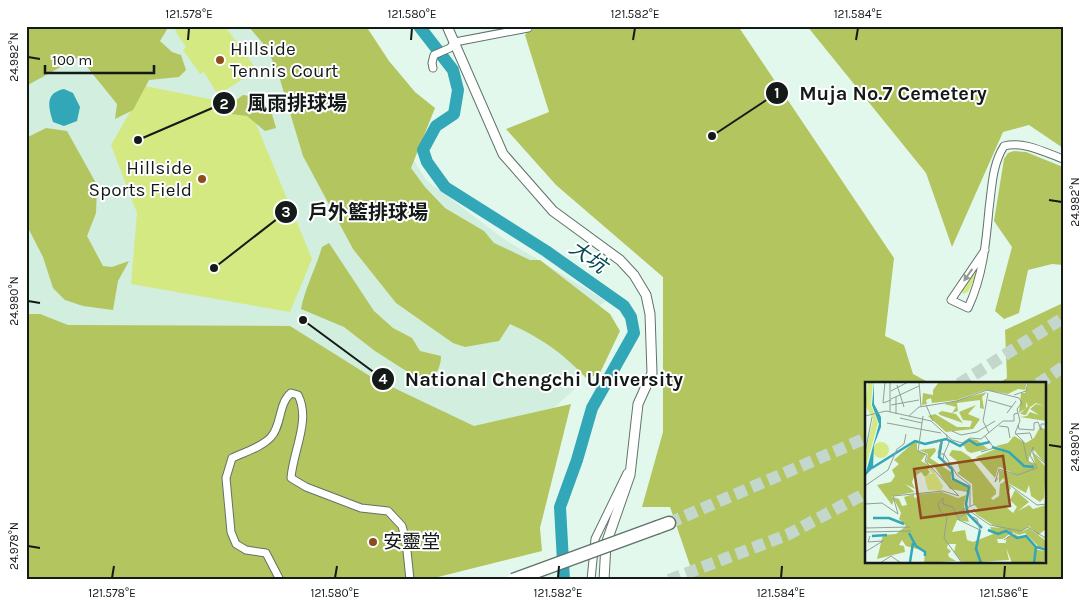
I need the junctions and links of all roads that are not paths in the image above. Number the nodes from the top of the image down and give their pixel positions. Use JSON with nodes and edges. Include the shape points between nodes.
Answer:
{"nodes":[{"id":1,"x":447,"y":26,"type":"edge"},
{"id":2,"x":528,"y":28,"type":"dead end"},
{"id":3,"x":452,"y":45,"type":"junction"},
{"id":4,"x":433,"y":68,"type":"dead end"},
{"id":5,"x":1063,"y":159,"type":"edge"},
{"id":6,"x":985,"y":250,"type":"junction"},
{"id":7,"x":632,"y":461,"type":"junction"},
{"id":8,"x":664,"y":525,"type":"tunnel mouth"},
{"id":9,"x":280,"y":580,"type":"edge"},
{"id":10,"x":410,"y":580,"type":"edge"},
{"id":11,"x":513,"y":580,"type":"edge"},
{"id":12,"x":591,"y":580,"type":"edge"},
{"id":13,"x":604,"y":580,"type":"edge"}],
"edges":[{"from":1,"to":3,"type":"street"},
{"from":2,"to":3,"type":"street"},
{"from":3,"to":4,"type":"street","via":[[434,55]]},
{"from":3,"to":7,"type":"street","via":[[503,154],[553,211],[620,260],[634,275],[646,296],[650,314],[652,373],[638,404]]},
{"from":5,"to":6,"type":"street","via":[[1028,146],[1004,146],[994,163]]},
{"from":6,"to":6,"type":"street","one_way":true,"via":[[966,278],[951,300],[968,308],[980,276]]},
{"from":7,"to":12,"type":"street","via":[[595,539]]},
{"from":7,"to":13,"type":"street","via":[[606,544]]},
{"from":8,"to":11,"type":"highway","bridge":true},
{"from":9,"to":10,"type":"street","via":[[266,553],[246,550],[236,544],[231,532],[226,478],[232,458],[273,436],[285,398],[290,393],[298,395],[302,403],[302,428],[292,478],[306,487],[361,508],[388,511],[402,526]]}]}
